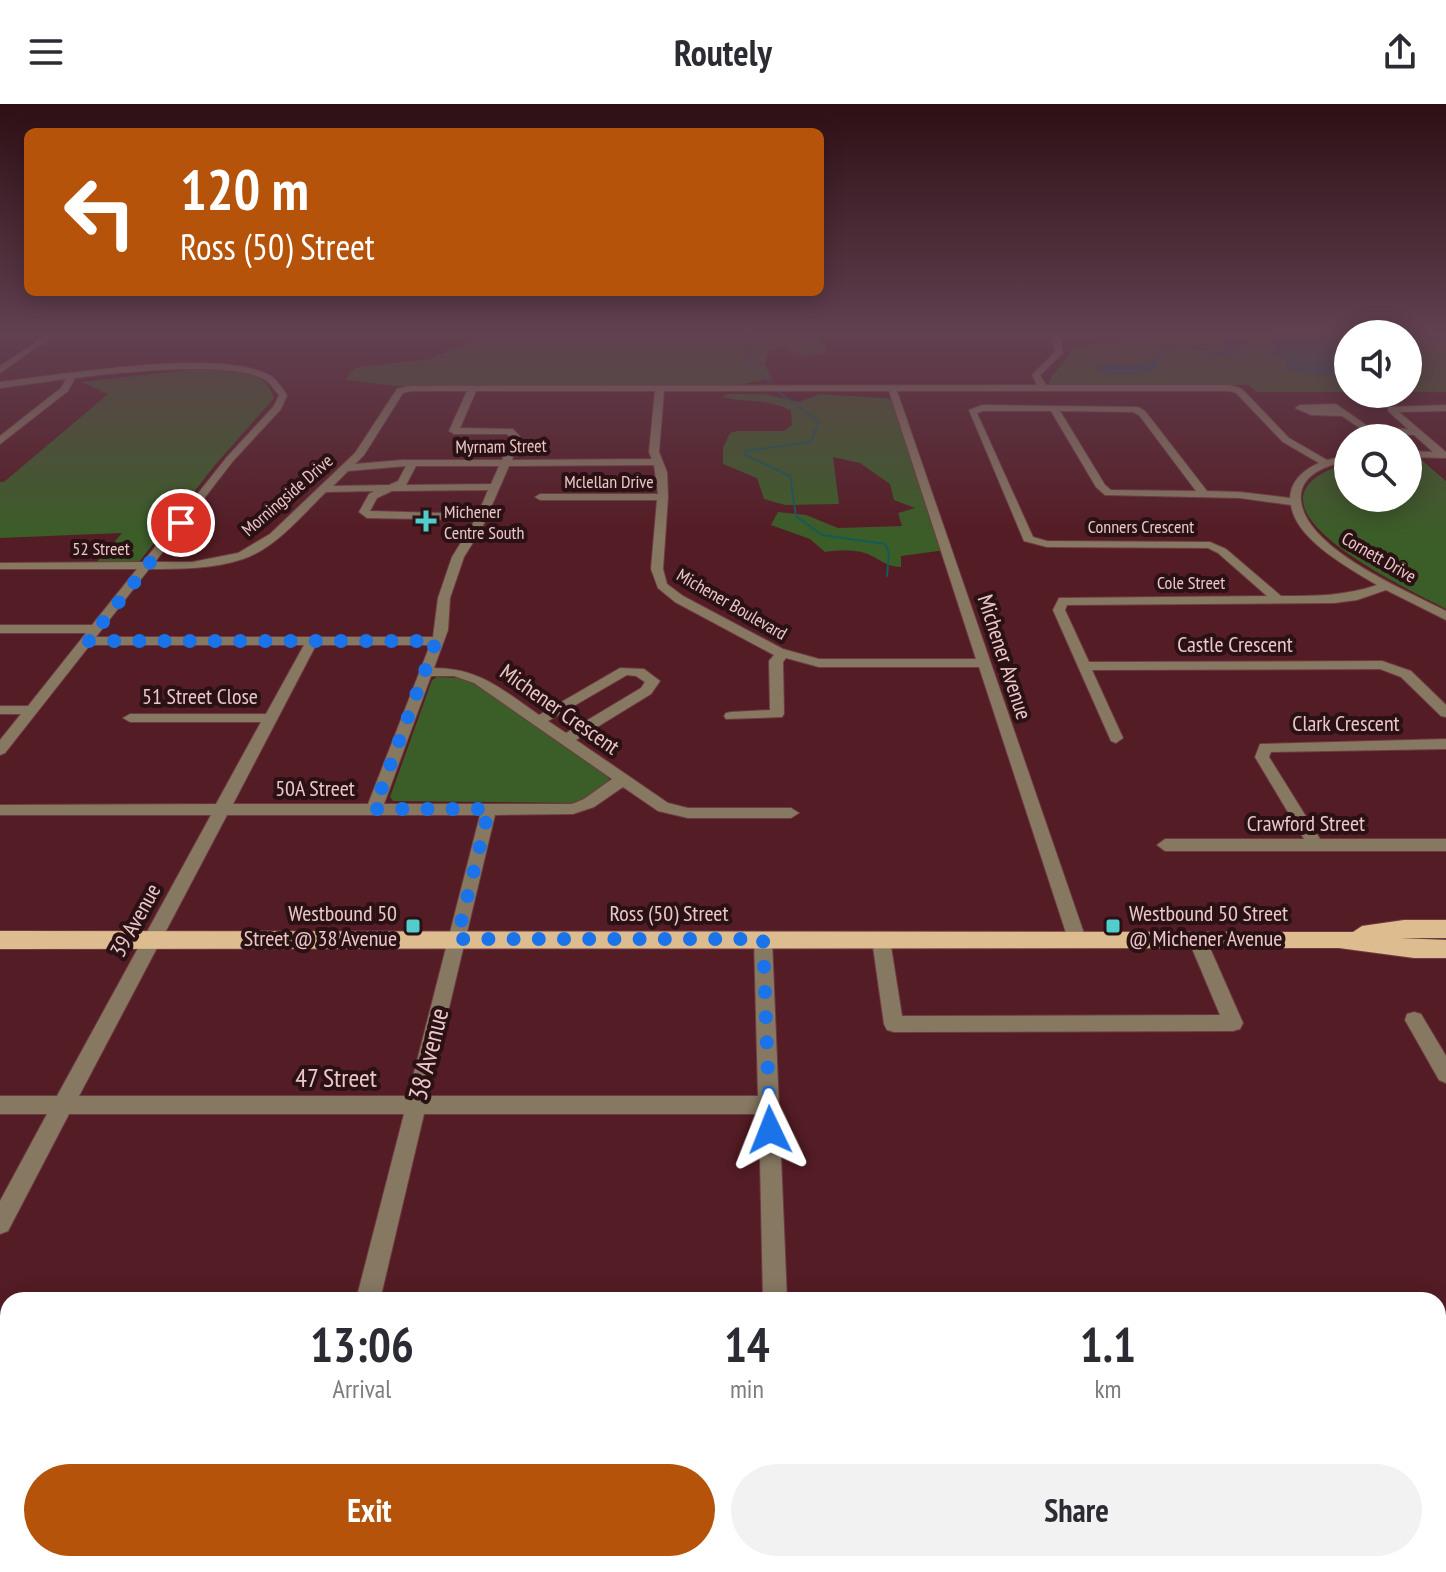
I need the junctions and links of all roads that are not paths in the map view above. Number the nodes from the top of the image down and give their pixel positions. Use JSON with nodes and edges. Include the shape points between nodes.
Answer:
{"nodes":[{"id":1,"x":51,"y":401,"type":"edge"},
{"id":2,"x":281,"y":401,"type":"edge"},
{"id":3,"x":394,"y":401,"type":"edge"},
{"id":4,"x":467,"y":401,"type":"edge"},
{"id":5,"x":659,"y":401,"type":"edge"},
{"id":6,"x":896,"y":401,"type":"edge"},
{"id":7,"x":1247,"y":401,"type":"edge"},
{"id":8,"x":1054,"y":408,"type":"junction"},
{"id":9,"x":1446,"y":408,"type":"edge"},
{"id":10,"x":1345,"y":413,"type":"dead end"},
{"id":11,"x":1361,"y":424,"type":"edge"},
{"id":12,"x":1407,"y":424,"type":"edge"},
{"id":13,"x":1422,"y":437,"type":"edge"},
{"id":14,"x":0,"y":441,"type":"edge"},
{"id":15,"x":1422,"y":454,"type":"edge"},
{"id":16,"x":1444,"y":455,"type":"edge"},
{"id":17,"x":657,"y":462,"type":"junction"},
{"id":18,"x":1334,"y":462,"type":"edge"},
{"id":19,"x":413,"y":463,"type":"junction"},
{"id":20,"x":505,"y":463,"type":"junction"},
{"id":21,"x":1327,"y":464,"type":"junction"},
{"id":22,"x":346,"y":468,"type":"junction"},
{"id":23,"x":395,"y":487,"type":"junction"},
{"id":24,"x":494,"y":487,"type":"junction"},
{"id":25,"x":323,"y":489,"type":"junction"},
{"id":26,"x":1204,"y":495,"type":"junction"},
{"id":27,"x":540,"y":497,"type":"dead end"},
{"id":28,"x":663,"y":497,"type":"junction"},
{"id":29,"x":1294,"y":502,"type":"junction"},
{"id":30,"x":482,"y":517,"type":"junction"},
{"id":31,"x":248,"y":553,"type":"joint"},
{"id":32,"x":0,"y":566,"type":"edge"},
{"id":33,"x":148,"y":566,"type":"junction"},
{"id":34,"x":1389,"y":585,"type":"junction"},
{"id":35,"x":1279,"y":600,"type":"junction"},
{"id":36,"x":1446,"y":616,"type":"edge"},
{"id":37,"x":0,"y":629,"type":"edge"},
{"id":38,"x":97,"y":629,"type":"junction"},
{"id":39,"x":88,"y":641,"type":"junction"},
{"id":40,"x":312,"y":641,"type":"junction"},
{"id":41,"x":436,"y":641,"type":"junction"},
{"id":42,"x":782,"y":654,"type":"junction"},
{"id":43,"x":984,"y":663,"type":"junction"},
{"id":44,"x":1084,"y":666,"type":"junction"},
{"id":45,"x":425,"y":672,"type":"junction"},
{"id":46,"x":0,"y":710,"type":"edge"},
{"id":47,"x":32,"y":710,"type":"junction"},
{"id":48,"x":1446,"y":713,"type":"edge"},
{"id":49,"x":731,"y":716,"type":"dead end"},
{"id":50,"x":130,"y":718,"type":"dead end"},
{"id":51,"x":271,"y":718,"type":"junction"},
{"id":52,"x":538,"y":721,"type":"junction"},
{"id":53,"x":1116,"y":738,"type":"dead end"},
{"id":54,"x":566,"y":740,"type":"junction"},
{"id":55,"x":1446,"y":744,"type":"edge"},
{"id":56,"x":0,"y":750,"type":"edge"},
{"id":57,"x":622,"y":780,"type":"junction"},
{"id":58,"x":374,"y":809,"type":"junction"},
{"id":59,"x":489,"y":809,"type":"junction"},
{"id":60,"x":0,"y":810,"type":"edge"},
{"id":61,"x":222,"y":810,"type":"junction"},
{"id":62,"x":791,"y":813,"type":"dead end"},
{"id":63,"x":1165,"y":845,"type":"dead end"},
{"id":64,"x":1446,"y":845,"type":"edge"},
{"id":65,"x":1316,"y":846,"type":"junction"},
{"id":66,"x":1446,"y":929,"type":"edge"},
{"id":67,"x":457,"y":939,"type":"junction"},
{"id":68,"x":763,"y":939,"type":"junction"},
{"id":69,"x":1077,"y":939,"type":"junction"},
{"id":70,"x":1197,"y":939,"type":"junction"},
{"id":71,"x":1339,"y":939,"type":"junction"},
{"id":72,"x":0,"y":940,"type":"edge"},
{"id":73,"x":151,"y":940,"type":"junction"},
{"id":74,"x":881,"y":940,"type":"junction"},
{"id":75,"x":1446,"y":949,"type":"edge"},
{"id":76,"x":1414,"y":1020,"type":"dead end"},
{"id":77,"x":1446,"y":1074,"type":"edge"},
{"id":78,"x":0,"y":1105,"type":"edge"},
{"id":79,"x":63,"y":1105,"type":"junction"},
{"id":80,"x":416,"y":1105,"type":"junction"},
{"id":81,"x":769,"y":1105,"type":"junction"},
{"id":82,"x":0,"y":1223,"type":"edge"},
{"id":83,"x":370,"y":1292,"type":"edge"},
{"id":84,"x":775,"y":1292,"type":"edge"}],
"edges":[{"from":1,"to":14,"type":"street"},
{"from":2,"to":33,"type":"street"},
{"from":3,"to":22,"type":"street","name":"Morningside Drive"},
{"from":4,"to":20,"type":"street","via":[[454,431],[513,432],[516,438]]},
{"from":5,"to":17,"type":"street","name":"Mclellan Drive"},
{"from":6,"to":43,"type":"street","name":"Michener Avenue"},
{"from":7,"to":21,"type":"street","via":[[1286,440]]},
{"from":8,"to":26,"type":"street","via":[[1140,411]]},
{"from":8,"to":26,"type":"street","via":[[1105,491]]},
{"from":8,"to":35,"type":"street","name":"Conners Crescent","via":[[972,412],[1026,536],[1047,544],[1210,545]]},
{"from":9,"to":12,"type":"street","via":[[1391,409]]},
{"from":10,"to":11,"type":"street"},
{"from":13,"to":16,"type":"street"},
{"from":15,"to":16,"type":"street"},
{"from":17,"to":20,"type":"street","name":"Myrnam Street"},
{"from":17,"to":28,"type":"street","name":"Mclellan Drive"},
{"from":18,"to":21,"type":"street"},
{"from":19,"to":20,"type":"street","name":"Myrnam Street"},
{"from":19,"to":22,"type":"street","name":"Myrnam Street"},
{"from":19,"to":23,"type":"street"},
{"from":20,"to":24,"type":"street"},
{"from":21,"to":29,"type":"street","via":[[1305,476]]},
{"from":22,"to":25,"type":"street","name":"Morningside Drive"},
{"from":23,"to":24,"type":"street"},
{"from":23,"to":25,"type":"street"},
{"from":23,"to":30,"type":"street","via":[[373,496],[364,512]]},
{"from":24,"to":30,"type":"street"},
{"from":25,"to":31,"type":"street","name":"Morningside Drive"},
{"from":26,"to":29,"type":"street"},
{"from":27,"to":28,"type":"street","name":"Mclellan Drive"},
{"from":28,"to":42,"type":"street","name":"Michener Boulevard","via":[[657,572],[666,589]]},
{"from":29,"to":34,"type":"street","name":"Cornett Drive","via":[[1303,523],[1326,547]]},
{"from":30,"to":41,"type":"street","via":[[454,567]]},
{"from":31,"to":33,"type":"street","name":"52 Street","via":[[206,564]]},
{"from":32,"to":33,"type":"street","name":"52 Street"},
{"from":33,"to":38,"type":"street"},
{"from":34,"to":35,"type":"street","name":"Cole Street","via":[[1345,598]]},
{"from":34,"to":36,"type":"street","name":"Cornett Drive"},
{"from":35,"to":44,"type":"street","name":"Cole Street","via":[[1063,601],[1059,610]]},
{"from":37,"to":38,"type":"street"},
{"from":38,"to":39,"type":"street"},
{"from":39,"to":40,"type":"street"},
{"from":39,"to":47,"type":"street"},
{"from":40,"to":41,"type":"street"},
{"from":40,"to":51,"type":"street","name":"39 Avenue"},
{"from":41,"to":45,"type":"street"},
{"from":42,"to":43,"type":"street","name":"Michener Boulevard","via":[[825,663]]},
{"from":42,"to":49,"type":"street","via":[[776,661],[777,714]]},
{"from":43,"to":69,"type":"street","name":"Michener Avenue"},
{"from":44,"to":48,"type":"street","name":"Castle Crescent","via":[[1382,665],[1406,674]]},
{"from":44,"to":53,"type":"street"},
{"from":45,"to":52,"type":"street","name":"Michener Crescent","via":[[473,677]]},
{"from":45,"to":58,"type":"street"},
{"from":46,"to":47,"type":"street"},
{"from":47,"to":56,"type":"street"},
{"from":50,"to":51,"type":"street","name":"51 Street Close"},
{"from":51,"to":61,"type":"street","name":"39 Avenue"},
{"from":52,"to":54,"type":"street","name":"Michener Crescent"},
{"from":52,"to":54,"type":"street","via":[[625,671],[653,681],[646,691]]},
{"from":54,"to":57,"type":"street","name":"Michener Crescent"},
{"from":55,"to":65,"type":"street","name":"Clark Crescent","via":[[1265,747],[1262,757]]},
{"from":57,"to":59,"type":"street","name":"50A Street","via":[[573,809]]},
{"from":57,"to":62,"type":"street","name":"Michener Crescent","via":[[679,812]]},
{"from":58,"to":59,"type":"street","name":"50A Street"},
{"from":58,"to":61,"type":"street","name":"50A Street"},
{"from":59,"to":67,"type":"street","name":"38 Avenue"},
{"from":60,"to":61,"type":"street","name":"50A Street"},
{"from":61,"to":73,"type":"street","name":"39 Avenue"},
{"from":63,"to":65,"type":"street","name":"Crawford Street"},
{"from":64,"to":65,"type":"street","name":"Crawford Street"},
{"from":66,"to":71,"type":"main road","name":"Ross (50) Street"},
{"from":67,"to":68,"type":"main road","name":"Ross (50) Street"},
{"from":67,"to":73,"type":"main road","name":"Ross (50) Street"},
{"from":67,"to":80,"type":"street","name":"38 Avenue"},
{"from":68,"to":74,"type":"main road","name":"Ross (50) Street"},
{"from":68,"to":81,"type":"street"},
{"from":69,"to":70,"type":"main road","name":"Ross (50) Street"},
{"from":69,"to":74,"type":"main road","name":"Ross (50) Street"},
{"from":70,"to":71,"type":"main road","name":"Ross (50) Street"},
{"from":70,"to":74,"type":"street","via":[[1233,1023],[894,1024]]},
{"from":71,"to":75,"type":"main road","name":"Ross (50) Street"},
{"from":72,"to":73,"type":"main road","name":"Ross (50) Street"},
{"from":73,"to":79,"type":"street","name":"39 Avenue"},
{"from":76,"to":77,"type":"street"},
{"from":78,"to":79,"type":"street","name":"47 Street"},
{"from":79,"to":80,"type":"street","name":"47 Street"},
{"from":79,"to":82,"type":"street","name":"39 Avenue"},
{"from":80,"to":81,"type":"street","name":"47 Street"},
{"from":80,"to":83,"type":"street","name":"38 Avenue"},
{"from":81,"to":84,"type":"street"}]}
